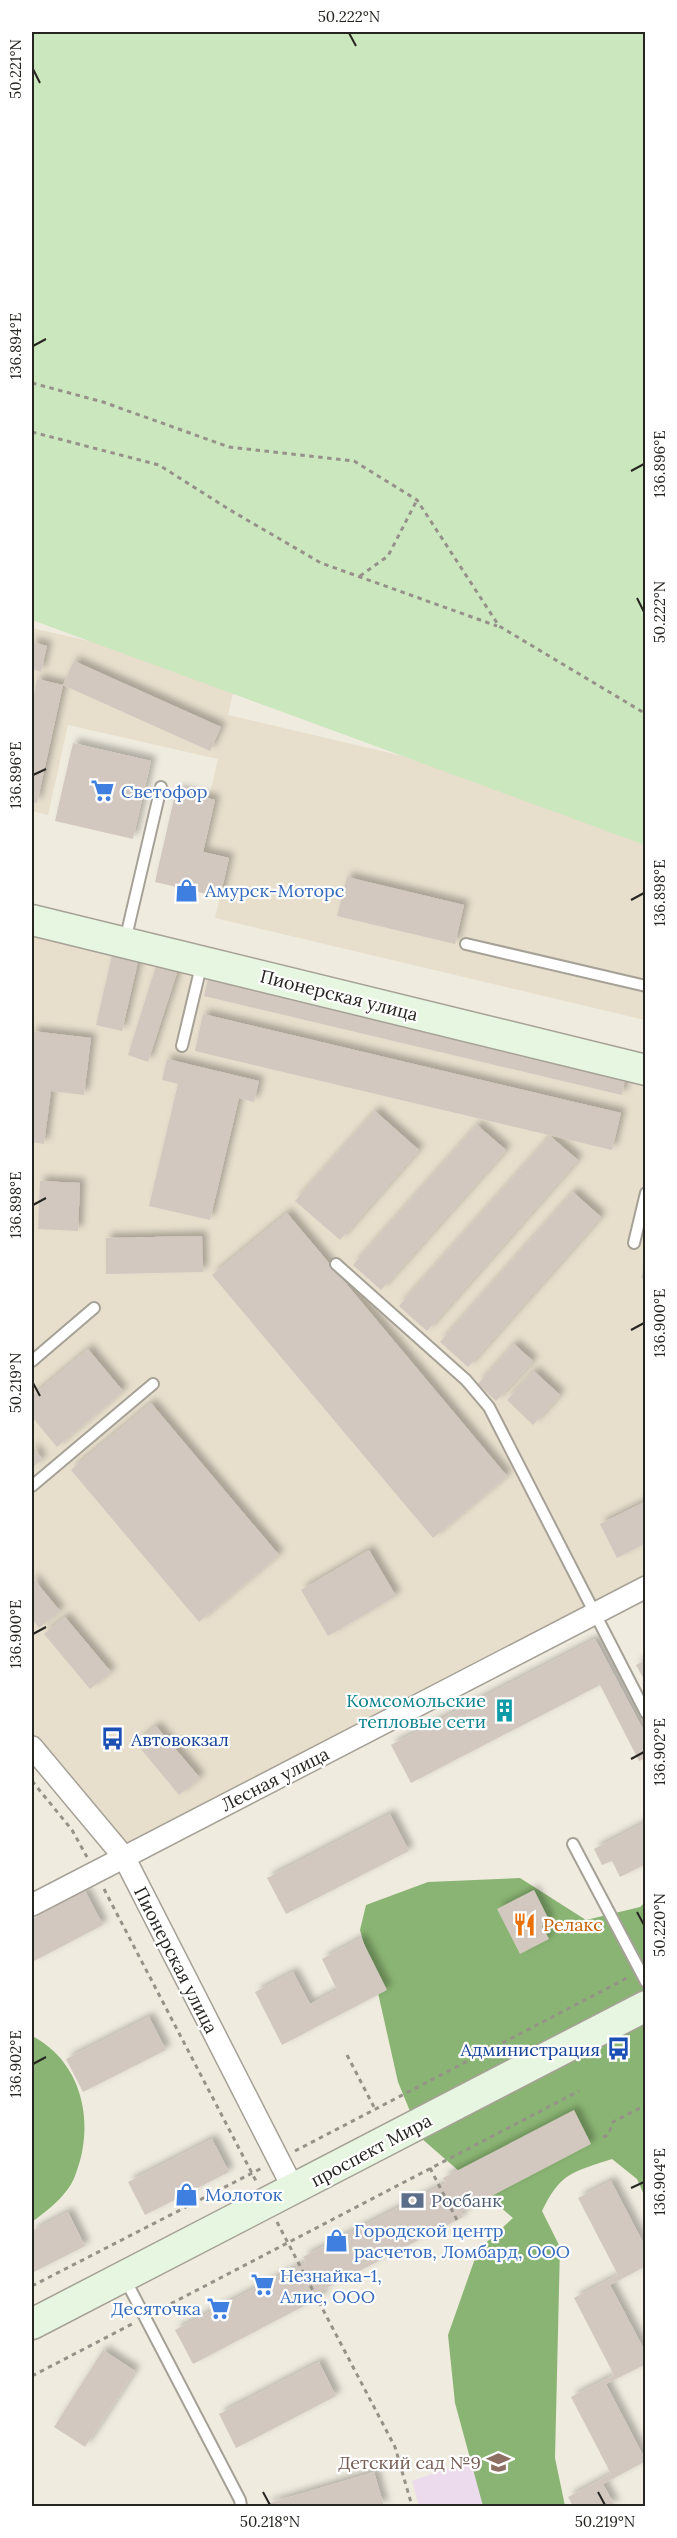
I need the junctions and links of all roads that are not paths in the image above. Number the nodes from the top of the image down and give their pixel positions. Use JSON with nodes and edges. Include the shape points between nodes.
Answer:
{"nodes":[{"id":1,"x":161,"y":787,"type":"dead end"},
{"id":2,"x":32,"y":920,"type":"edge"},
{"id":3,"x":124,"y":943,"type":"junction"},
{"id":4,"x":466,"y":944,"type":"dead end"},
{"id":5,"x":202,"y":962,"type":"junction"},
{"id":6,"x":645,"y":986,"type":"edge"},
{"id":7,"x":183,"y":1046,"type":"dead end"},
{"id":8,"x":645,"y":1070,"type":"edge"},
{"id":9,"x":645,"y":1193,"type":"edge"},
{"id":10,"x":634,"y":1243,"type":"dead end"},
{"id":11,"x":336,"y":1264,"type":"dead end"},
{"id":12,"x":94,"y":1308,"type":"dead end"},
{"id":13,"x":32,"y":1360,"type":"edge"},
{"id":14,"x":153,"y":1384,"type":"dead end"},
{"id":15,"x":32,"y":1486,"type":"edge"},
{"id":16,"x":645,"y":1587,"type":"edge"},
{"id":17,"x":594,"y":1613,"type":"junction"},
{"id":18,"x":645,"y":1713,"type":"edge"},
{"id":19,"x":32,"y":1747,"type":"edge"},
{"id":20,"x":573,"y":1844,"type":"dead end"},
{"id":21,"x":124,"y":1857,"type":"junction"},
{"id":22,"x":32,"y":1905,"type":"edge"},
{"id":23,"x":645,"y":1982,"type":"edge"},
{"id":24,"x":645,"y":2006,"type":"edge"},
{"id":25,"x":294,"y":2190,"type":"junction"},
{"id":26,"x":123,"y":2277,"type":"junction"},
{"id":27,"x":32,"y":2324,"type":"edge"},
{"id":28,"x":241,"y":2506,"type":"edge"}],
"edges":[{"from":1,"to":3,"type":"lane"},
{"from":2,"to":3,"type":"street","name":"Пионерская улица"},
{"from":3,"to":5,"type":"street","name":"Пионерская улица"},
{"from":4,"to":6,"type":"lane"},
{"from":5,"to":7,"type":"lane"},
{"from":5,"to":8,"type":"street","name":"Пионерская улица"},
{"from":9,"to":10,"type":"lane"},
{"from":11,"to":17,"type":"lane","via":[[466,1380],[489,1407]]},
{"from":12,"to":13,"type":"lane"},
{"from":14,"to":15,"type":"lane"},
{"from":16,"to":17,"type":"street","name":"Лесная улица"},
{"from":17,"to":18,"type":"lane"},
{"from":17,"to":21,"type":"street","name":"Лесная улица"},
{"from":19,"to":21,"type":"street","name":"Пионерская улица"},
{"from":20,"to":23,"type":"lane"},
{"from":21,"to":22,"type":"street","name":"Лесная улица"},
{"from":21,"to":25,"type":"street","name":"Пионерская улица"},
{"from":24,"to":25,"type":"street","name":"проспект Мира"},
{"from":25,"to":26,"type":"street","name":"проспект Мира"},
{"from":26,"to":27,"type":"street","name":"проспект Мира"},
{"from":26,"to":28,"type":"lane"}]}
